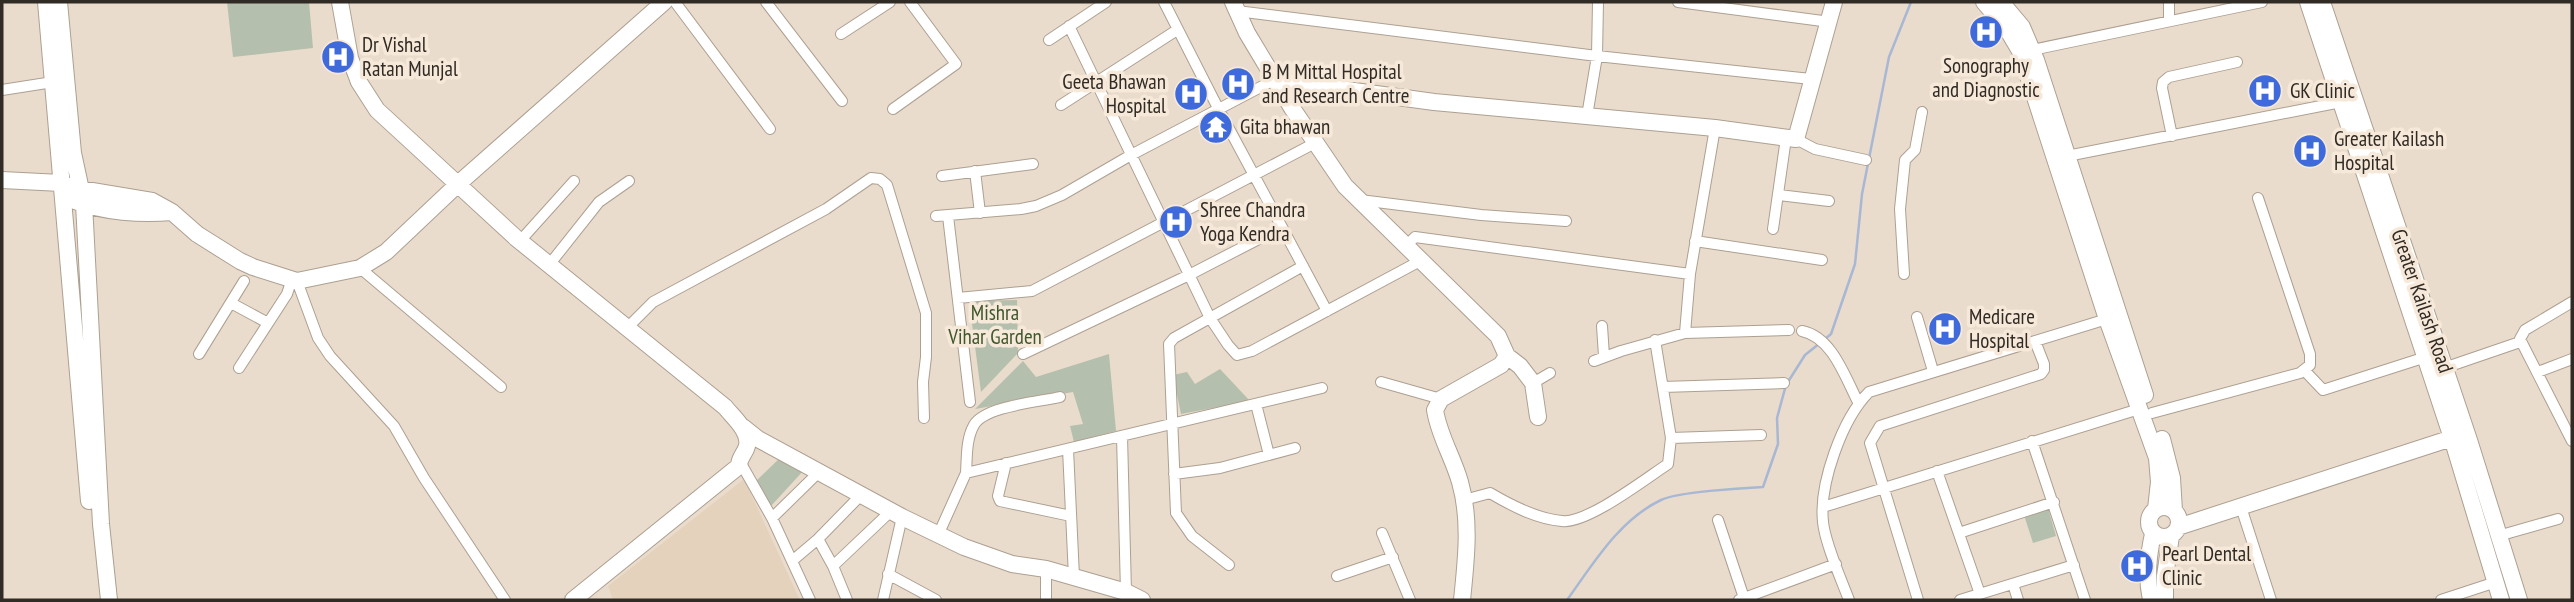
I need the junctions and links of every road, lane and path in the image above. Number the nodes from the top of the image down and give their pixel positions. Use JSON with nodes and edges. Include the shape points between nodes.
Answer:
{"nodes":[{"id":1,"x":46,"y":2,"type":"edge"},
{"id":2,"x":59,"y":2,"type":"edge"},
{"id":3,"x":340,"y":2,"type":"edge"},
{"id":4,"x":664,"y":2,"type":"edge"},
{"id":5,"x":675,"y":2,"type":"edge"},
{"id":6,"x":766,"y":2,"type":"edge"},
{"id":7,"x":890,"y":2,"type":"edge"},
{"id":8,"x":910,"y":2,"type":"edge"},
{"id":9,"x":1106,"y":2,"type":"edge"},
{"id":10,"x":1164,"y":2,"type":"edge"},
{"id":11,"x":1598,"y":2,"type":"edge"},
{"id":12,"x":1678,"y":2,"type":"edge"},
{"id":13,"x":1835,"y":2,"type":"edge"},
{"id":14,"x":1984,"y":2,"type":"edge"},
{"id":15,"x":2001,"y":2,"type":"edge"},
{"id":16,"x":2169,"y":2,"type":"edge"},
{"id":17,"x":2262,"y":2,"type":"edge"},
{"id":18,"x":2308,"y":2,"type":"edge"},
{"id":19,"x":2322,"y":2,"type":"edge"},
{"id":20,"x":1235,"y":7,"type":"edge"},
{"id":21,"x":2169,"y":21,"type":"junction"},
{"id":22,"x":1830,"y":22,"type":"junction"},
{"id":23,"x":1069,"y":26,"type":"junction"},
{"id":24,"x":1177,"y":30,"type":"junction"},
{"id":25,"x":841,"y":34,"type":"dead end"},
{"id":26,"x":1049,"y":40,"type":"dead end"},
{"id":27,"x":2032,"y":50,"type":"junction"},
{"id":28,"x":1597,"y":56,"type":"junction"},
{"id":29,"x":2237,"y":62,"type":"dead end"},
{"id":30,"x":1811,"y":79,"type":"junction"},
{"id":31,"x":1275,"y":80,"type":"junction"},
{"id":32,"x":53,"y":82,"type":"junction"},
{"id":33,"x":1096,"y":82,"type":"junction"},
{"id":34,"x":2,"y":90,"type":"edge"},
{"id":35,"x":842,"y":101,"type":"dead end"},
{"id":36,"x":2341,"y":102,"type":"junction"},
{"id":37,"x":1061,"y":105,"type":"dead end"},
{"id":38,"x":893,"y":109,"type":"dead end"},
{"id":39,"x":1219,"y":110,"type":"junction"},
{"id":40,"x":1922,"y":112,"type":"dead end"},
{"id":41,"x":1587,"y":116,"type":"junction"},
{"id":42,"x":1715,"y":128,"type":"junction"},
{"id":43,"x":770,"y":129,"type":"dead end"},
{"id":44,"x":2172,"y":136,"type":"junction"},
{"id":45,"x":1791,"y":139,"type":"junction"},
{"id":46,"x":1315,"y":143,"type":"junction"},
{"id":47,"x":1131,"y":155,"type":"junction"},
{"id":48,"x":2067,"y":156,"type":"junction"},
{"id":49,"x":1866,"y":160,"type":"dead end"},
{"id":50,"x":1033,"y":164,"type":"dead end"},
{"id":51,"x":975,"y":171,"type":"junction"},
{"id":52,"x":942,"y":176,"type":"dead end"},
{"id":53,"x":1255,"y":177,"type":"junction"},
{"id":54,"x":2,"y":180,"type":"edge"},
{"id":55,"x":574,"y":181,"type":"dead end"},
{"id":56,"x":629,"y":181,"type":"dead end"},
{"id":57,"x":458,"y":184,"type":"junction"},
{"id":58,"x":63,"y":190,"type":"junction"},
{"id":59,"x":1779,"y":195,"type":"junction"},
{"id":60,"x":82,"y":196,"type":"junction"},
{"id":61,"x":2258,"y":198,"type":"dead end"},
{"id":62,"x":1357,"y":199,"type":"junction"},
{"id":63,"x":1829,"y":201,"type":"dead end"},
{"id":64,"x":980,"y":213,"type":"junction"},
{"id":65,"x":1566,"y":221,"type":"dead end"},
{"id":66,"x":1164,"y":224,"type":"junction"},
{"id":67,"x":1282,"y":227,"type":"junction"},
{"id":68,"x":1773,"y":229,"type":"dead end"},
{"id":69,"x":520,"y":241,"type":"junction"},
{"id":70,"x":1695,"y":241,"type":"junction"},
{"id":71,"x":1405,"y":247,"type":"junction"},
{"id":72,"x":1822,"y":260,"type":"dead end"},
{"id":73,"x":1420,"y":261,"type":"junction"},
{"id":74,"x":549,"y":265,"type":"junction"},
{"id":75,"x":1303,"y":266,"type":"junction"},
{"id":76,"x":360,"y":268,"type":"junction"},
{"id":77,"x":1690,"y":274,"type":"junction"},
{"id":78,"x":1189,"y":275,"type":"junction"},
{"id":79,"x":1904,"y":275,"type":"dead end"},
{"id":80,"x":294,"y":280,"type":"junction"},
{"id":81,"x":244,"y":281,"type":"dead end"},
{"id":82,"x":958,"y":298,"type":"junction"},
{"id":83,"x":2572,"y":302,"type":"edge"},
{"id":84,"x":230,"y":303,"type":"junction"},
{"id":85,"x":1327,"y":311,"type":"junction"},
{"id":86,"x":1917,"y":317,"type":"dead end"},
{"id":87,"x":1210,"y":318,"type":"junction"},
{"id":88,"x":2107,"y":319,"type":"junction"},
{"id":89,"x":268,"y":323,"type":"junction"},
{"id":90,"x":1602,"y":326,"type":"dead end"},
{"id":91,"x":626,"y":328,"type":"junction"},
{"id":92,"x":1789,"y":330,"type":"dead end"},
{"id":93,"x":1802,"y":331,"type":"dead end"},
{"id":94,"x":1685,"y":333,"type":"junction"},
{"id":95,"x":1656,"y":340,"type":"junction"},
{"id":96,"x":2035,"y":341,"type":"junction"},
{"id":97,"x":2520,"y":342,"type":"junction"},
{"id":98,"x":199,"y":354,"type":"dead end"},
{"id":99,"x":1023,"y":354,"type":"dead end"},
{"id":100,"x":1507,"y":356,"type":"junction"},
{"id":101,"x":2426,"y":357,"type":"junction"},
{"id":102,"x":2572,"y":359,"type":"edge"},
{"id":103,"x":239,"y":368,"type":"dead end"},
{"id":104,"x":2444,"y":368,"type":"junction"},
{"id":105,"x":2304,"y":370,"type":"junction"},
{"id":106,"x":1933,"y":371,"type":"junction"},
{"id":107,"x":2538,"y":372,"type":"junction"},
{"id":108,"x":1550,"y":373,"type":"dead end"},
{"id":109,"x":1381,"y":382,"type":"dead end"},
{"id":110,"x":1533,"y":383,"type":"junction"},
{"id":111,"x":1784,"y":383,"type":"dead end"},
{"id":112,"x":501,"y":387,"type":"dead end"},
{"id":113,"x":1663,"y":387,"type":"junction"},
{"id":114,"x":1322,"y":388,"type":"dead end"},
{"id":115,"x":1060,"y":397,"type":"dead end"},
{"id":116,"x":1441,"y":399,"type":"junction"},
{"id":117,"x":970,"y":402,"type":"dead end"},
{"id":118,"x":1858,"y":402,"type":"junction"},
{"id":119,"x":1256,"y":404,"type":"junction"},
{"id":120,"x":2146,"y":411,"type":"junction"},
{"id":121,"x":925,"y":418,"type":"dead end"},
{"id":122,"x":1538,"y":418,"type":"dead end"},
{"id":123,"x":1171,"y":424,"type":"junction"},
{"id":124,"x":742,"y":427,"type":"junction"},
{"id":125,"x":1761,"y":435,"type":"dead end"},
{"id":126,"x":1122,"y":436,"type":"junction"},
{"id":127,"x":1671,"y":438,"type":"junction"},
{"id":128,"x":2452,"y":438,"type":"junction"},
{"id":129,"x":2032,"y":441,"type":"junction"},
{"id":130,"x":2572,"y":441,"type":"edge"},
{"id":131,"x":1068,"y":449,"type":"junction"},
{"id":132,"x":1295,"y":449,"type":"dead end"},
{"id":133,"x":1269,"y":455,"type":"junction"},
{"id":134,"x":739,"y":460,"type":"junction"},
{"id":135,"x":1006,"y":463,"type":"junction"},
{"id":136,"x":820,"y":471,"type":"junction"},
{"id":137,"x":1937,"y":471,"type":"junction"},
{"id":138,"x":966,"y":473,"type":"junction"},
{"id":139,"x":1174,"y":474,"type":"junction"},
{"id":140,"x":1883,"y":488,"type":"junction"},
{"id":141,"x":862,"y":494,"type":"junction"},
{"id":142,"x":1464,"y":500,"type":"junction"},
{"id":143,"x":2054,"y":502,"type":"junction"},
{"id":144,"x":2241,"y":506,"type":"junction"},
{"id":145,"x":1823,"y":507,"type":"junction"},
{"id":146,"x":2156,"y":509,"type":"junction"},
{"id":147,"x":2174,"y":511,"type":"junction"},
{"id":148,"x":897,"y":514,"type":"junction"},
{"id":149,"x":1071,"y":516,"type":"junction"},
{"id":150,"x":772,"y":518,"type":"junction"},
{"id":151,"x":2558,"y":519,"type":"dead end"},
{"id":152,"x":1718,"y":520,"type":"dead end"},
{"id":153,"x":2175,"y":532,"type":"junction"},
{"id":154,"x":939,"y":533,"type":"junction"},
{"id":155,"x":1382,"y":533,"type":"dead end"},
{"id":156,"x":1959,"y":533,"type":"junction"},
{"id":157,"x":2153,"y":534,"type":"junction"},
{"id":158,"x":2498,"y":537,"type":"junction"},
{"id":159,"x":818,"y":539,"type":"junction"},
{"id":160,"x":1393,"y":557,"type":"junction"},
{"id":161,"x":792,"y":561,"type":"junction"},
{"id":162,"x":1836,"y":564,"type":"junction"},
{"id":163,"x":1229,"y":565,"type":"dead end"},
{"id":164,"x":2074,"y":565,"type":"junction"},
{"id":165,"x":833,"y":566,"type":"junction"},
{"id":166,"x":1046,"y":569,"type":"junction"},
{"id":167,"x":888,"y":574,"type":"junction"},
{"id":168,"x":1337,"y":576,"type":"dead end"},
{"id":169,"x":1074,"y":577,"type":"junction"},
{"id":170,"x":2496,"y":582,"type":"junction"},
{"id":171,"x":2013,"y":584,"type":"junction"},
{"id":172,"x":1126,"y":592,"type":"junction"},
{"id":173,"x":1980,"y":594,"type":"junction"},
{"id":174,"x":1759,"y":597,"type":"edge"},
{"id":175,"x":1741,"y":599,"type":"edge"},
{"id":176,"x":98,"y":600,"type":"edge"},
{"id":177,"x":109,"y":600,"type":"edge"},
{"id":178,"x":505,"y":600,"type":"edge"},
{"id":179,"x":559,"y":600,"type":"edge"},
{"id":180,"x":573,"y":600,"type":"edge"},
{"id":181,"x":810,"y":600,"type":"edge"},
{"id":182,"x":847,"y":600,"type":"edge"},
{"id":183,"x":883,"y":600,"type":"edge"},
{"id":184,"x":936,"y":600,"type":"edge"},
{"id":185,"x":1046,"y":600,"type":"edge"},
{"id":186,"x":1142,"y":600,"type":"edge"},
{"id":187,"x":1410,"y":600,"type":"edge"},
{"id":188,"x":1462,"y":600,"type":"edge"},
{"id":189,"x":1849,"y":600,"type":"edge"},
{"id":190,"x":1918,"y":600,"type":"edge"},
{"id":191,"x":1959,"y":600,"type":"edge"},
{"id":192,"x":2018,"y":600,"type":"edge"},
{"id":193,"x":2085,"y":600,"type":"edge"},
{"id":194,"x":2151,"y":600,"type":"edge"},
{"id":195,"x":2165,"y":600,"type":"edge"},
{"id":196,"x":2271,"y":600,"type":"edge"},
{"id":197,"x":2441,"y":600,"type":"edge"},
{"id":198,"x":2501,"y":600,"type":"edge"},
{"id":199,"x":2518,"y":600,"type":"edge"}],
"edges":[{"from":1,"to":32,"type":"street"},
{"from":2,"to":60,"type":"street","via":[[73,153]]},
{"from":3,"to":57,"type":"street","via":[[350,58],[377,110]]},
{"from":4,"to":57,"type":"street"},
{"from":5,"to":43,"type":"street"},
{"from":6,"to":35,"type":"street"},
{"from":7,"to":25,"type":"street"},
{"from":8,"to":38,"type":"street","via":[[956,64]]},
{"from":9,"to":23,"type":"street"},
{"from":10,"to":24,"type":"street"},
{"from":11,"to":28,"type":"street"},
{"from":12,"to":22,"type":"street"},
{"from":13,"to":22,"type":"street"},
{"from":14,"to":88,"type":"street","via":[[2020,51]]},
{"from":15,"to":27,"type":"street","via":[[2022,27]]},
{"from":16,"to":21,"type":"street"},
{"from":17,"to":21,"type":"street"},
{"from":18,"to":36,"type":"street","name":"Greater Kailash Road"},
{"from":19,"to":104,"type":"street","name":"Greater Kailash Road"},
{"from":20,"to":28,"type":"street"},
{"from":20,"to":31,"type":"street"},
{"from":21,"to":27,"type":"street"},
{"from":22,"to":30,"type":"street"},
{"from":23,"to":26,"type":"street"},
{"from":23,"to":33,"type":"street"},
{"from":24,"to":33,"type":"street"},
{"from":24,"to":39,"type":"street"},
{"from":27,"to":48,"type":"street"},
{"from":28,"to":30,"type":"street"},
{"from":28,"to":41,"type":"street"},
{"from":29,"to":44,"type":"street","via":[[2163,82]]},
{"from":30,"to":45,"type":"street"},
{"from":31,"to":39,"type":"street"},
{"from":31,"to":41,"type":"street","via":[[1433,102]]},
{"from":31,"to":46,"type":"street"},
{"from":32,"to":34,"type":"street"},
{"from":32,"to":58,"type":"street"},
{"from":33,"to":37,"type":"street"},
{"from":33,"to":47,"type":"street"},
{"from":36,"to":44,"type":"street"},
{"from":36,"to":101,"type":"street","name":"Greater Kailash Road"},
{"from":39,"to":47,"type":"street"},
{"from":39,"to":53,"type":"street"},
{"from":40,"to":79,"type":"street","via":[[1915,150],[1905,160],[1900,209]]},
{"from":41,"to":42,"type":"street"},
{"from":42,"to":45,"type":"street"},
{"from":42,"to":70,"type":"street"},
{"from":44,"to":48,"type":"street"},
{"from":45,"to":49,"type":"street"},
{"from":45,"to":59,"type":"street"},
{"from":46,"to":53,"type":"street"},
{"from":46,"to":62,"type":"street"},
{"from":47,"to":64,"type":"street","via":[[1036,206]]},
{"from":47,"to":66,"type":"street"},
{"from":48,"to":120,"type":"street"},
{"from":50,"to":51,"type":"street"},
{"from":51,"to":52,"type":"street"},
{"from":51,"to":64,"type":"street"},
{"from":53,"to":66,"type":"street"},
{"from":53,"to":67,"type":"street"},
{"from":54,"to":58,"type":"street"},
{"from":55,"to":69,"type":"street"},
{"from":56,"to":74,"type":"street","via":[[599,202]]},
{"from":57,"to":69,"type":"street"},
{"from":57,"to":76,"type":"street","via":[[386,252]]},
{"from":58,"to":60,"type":"street"},
{"from":58,"to":176,"type":"street"},
{"from":59,"to":63,"type":"street"},
{"from":59,"to":68,"type":"street"},
{"from":60,"to":80,"type":"street","via":[[152,201],[240,261]]},
{"from":60,"to":177,"type":"street"},
{"from":61,"to":105,"type":"street","via":[[2310,354],[2310,365]]},
{"from":62,"to":65,"type":"street"},
{"from":62,"to":71,"type":"street"},
{"from":64,"to":82,"type":"street","via":[[942,216]]},
{"from":66,"to":78,"type":"street"},
{"from":66,"to":82,"type":"street","via":[[1032,291]]},
{"from":67,"to":75,"type":"street"},
{"from":67,"to":78,"type":"street"},
{"from":69,"to":74,"type":"street"},
{"from":70,"to":72,"type":"street"},
{"from":70,"to":77,"type":"street"},
{"from":71,"to":73,"type":"street"},
{"from":71,"to":77,"type":"street","via":[[1415,237]]},
{"from":73,"to":85,"type":"street"},
{"from":73,"to":100,"type":"street","via":[[1498,337]]},
{"from":74,"to":91,"type":"street"},
{"from":75,"to":85,"type":"street"},
{"from":75,"to":87,"type":"street"},
{"from":76,"to":80,"type":"street"},
{"from":76,"to":112,"type":"street"},
{"from":77,"to":94,"type":"street"},
{"from":78,"to":87,"type":"street"},
{"from":78,"to":99,"type":"street"},
{"from":80,"to":89,"type":"street"},
{"from":80,"to":178,"type":"street","via":[[324,347],[394,426]]},
{"from":81,"to":84,"type":"street"},
{"from":82,"to":117,"type":"street"},
{"from":83,"to":97,"type":"street","via":[[2525,330]]},
{"from":84,"to":89,"type":"street"},
{"from":84,"to":98,"type":"street"},
{"from":85,"to":87,"type":"street","via":[[1244,355],[1237,355]]},
{"from":86,"to":106,"type":"street"},
{"from":87,"to":123,"type":"street","via":[[1169,344]]},
{"from":88,"to":96,"type":"street"},
{"from":88,"to":120,"type":"street"},
{"from":89,"to":103,"type":"street"},
{"from":90,"to":95,"type":"street","via":[[1599,359]]},
{"from":91,"to":121,"type":"street","via":[[653,302],[826,209],[871,178],[880,179],[887,185],[926,313]]},
{"from":91,"to":124,"type":"street","via":[[725,407]]},
{"from":92,"to":94,"type":"street"},
{"from":93,"to":118,"type":"street","via":[[1821,339]]},
{"from":94,"to":95,"type":"street"},
{"from":95,"to":113,"type":"street"},
{"from":96,"to":106,"type":"street"},
{"from":96,"to":140,"type":"street","via":[[2044,364],[2041,374],[1880,426],[1870,443]]},
{"from":97,"to":104,"type":"street"},
{"from":97,"to":107,"type":"street"},
{"from":100,"to":110,"type":"street"},
{"from":100,"to":116,"type":"street","via":[[1501,365]]},
{"from":101,"to":105,"type":"street","via":[[2323,390]]},
{"from":101,"to":128,"type":"street","name":"Greater Kailash Road"},
{"from":102,"to":107,"type":"street"},
{"from":104,"to":158,"type":"street","name":"Greater Kailash Road"},
{"from":105,"to":120,"type":"street"},
{"from":106,"to":118,"type":"street","via":[[1869,391]]},
{"from":107,"to":130,"type":"street"},
{"from":108,"to":110,"type":"street"},
{"from":109,"to":116,"type":"street"},
{"from":110,"to":122,"type":"street"},
{"from":111,"to":113,"type":"street"},
{"from":113,"to":127,"type":"street"},
{"from":114,"to":119,"type":"street"},
{"from":115,"to":138,"type":"street","via":[[981,417],[969,437]]},
{"from":116,"to":142,"type":"street","via":[[1434,410]]},
{"from":118,"to":145,"type":"street","via":[[1840,438]]},
{"from":119,"to":123,"type":"street"},
{"from":119,"to":133,"type":"street"},
{"from":120,"to":129,"type":"street"},
{"from":120,"to":146,"type":"street","via":[[2157,458]]},
{"from":120,"to":147,"type":"street","via":[[2167,453]]},
{"from":123,"to":126,"type":"street"},
{"from":123,"to":139,"type":"street"},
{"from":124,"to":134,"type":"street","via":[[747,446]]},
{"from":124,"to":136,"type":"street"},
{"from":125,"to":127,"type":"street"},
{"from":126,"to":131,"type":"street"},
{"from":126,"to":172,"type":"street"},
{"from":127,"to":142,"type":"street","via":[[1668,464],[1607,504],[1564,522],[1514,507],[1490,493]]},
{"from":128,"to":144,"type":"street"},
{"from":128,"to":170,"type":"street","name":"Greater Kailash Road"},
{"from":129,"to":137,"type":"street"},
{"from":129,"to":143,"type":"street"},
{"from":131,"to":135,"type":"street"},
{"from":131,"to":149,"type":"street"},
{"from":132,"to":133,"type":"street"},
{"from":133,"to":139,"type":"street"},
{"from":134,"to":150,"type":"street"},
{"from":134,"to":179,"type":"street","via":[[733,460]]},
{"from":134,"to":180,"type":"street","via":[[739,466],[706,495]]},
{"from":135,"to":138,"type":"street"},
{"from":135,"to":149,"type":"street","via":[[1000,501]]},
{"from":136,"to":141,"type":"street"},
{"from":136,"to":150,"type":"street"},
{"from":137,"to":140,"type":"street"},
{"from":137,"to":156,"type":"street"},
{"from":138,"to":154,"type":"street"},
{"from":139,"to":163,"type":"street","via":[[1176,513],[1182,523]]},
{"from":140,"to":145,"type":"street"},
{"from":140,"to":190,"type":"street"},
{"from":141,"to":148,"type":"street"},
{"from":141,"to":159,"type":"street"},
{"from":142,"to":188,"type":"street","via":[[1467,549]]},
{"from":143,"to":156,"type":"street"},
{"from":143,"to":164,"type":"street"},
{"from":144,"to":153,"type":"street"},
{"from":144,"to":196,"type":"street"},
{"from":145,"to":162,"type":"street","via":[[1823,525]]},
{"from":146,"to":147,"type":"street"},
{"from":146,"to":157,"type":"street","via":[[2148,523]]},
{"from":147,"to":153,"type":"street","via":[[2179,521]]},
{"from":148,"to":154,"type":"street"},
{"from":148,"to":165,"type":"street"},
{"from":148,"to":167,"type":"street"},
{"from":149,"to":169,"type":"street"},
{"from":150,"to":161,"type":"street"},
{"from":151,"to":158,"type":"street"},
{"from":152,"to":175,"type":"street"},
{"from":153,"to":157,"type":"street","via":[[2165,538]]},
{"from":153,"to":195,"type":"street"},
{"from":154,"to":166,"type":"street","via":[[1012,564]]},
{"from":155,"to":160,"type":"street"},
{"from":156,"to":173,"type":"street"},
{"from":157,"to":194,"type":"street","via":[[2148,557]]},
{"from":158,"to":199,"type":"street","name":"Greater Kailash Road"},
{"from":159,"to":161,"type":"street"},
{"from":159,"to":165,"type":"street"},
{"from":160,"to":168,"type":"street"},
{"from":160,"to":187,"type":"street"},
{"from":161,"to":181,"type":"street"},
{"from":162,"to":174,"type":"street"},
{"from":162,"to":189,"type":"street"},
{"from":164,"to":171,"type":"street"},
{"from":164,"to":193,"type":"street"},
{"from":165,"to":182,"type":"street"},
{"from":166,"to":169,"type":"street"},
{"from":166,"to":185,"type":"street"},
{"from":167,"to":183,"type":"street"},
{"from":167,"to":184,"type":"street"},
{"from":169,"to":172,"type":"street"},
{"from":170,"to":197,"type":"street"},
{"from":170,"to":198,"type":"street","name":"Greater Kailash Road"},
{"from":171,"to":173,"type":"street"},
{"from":171,"to":192,"type":"street"},
{"from":172,"to":186,"type":"street"},
{"from":173,"to":191,"type":"street"},
{"from":174,"to":175,"type":"street"}]}
